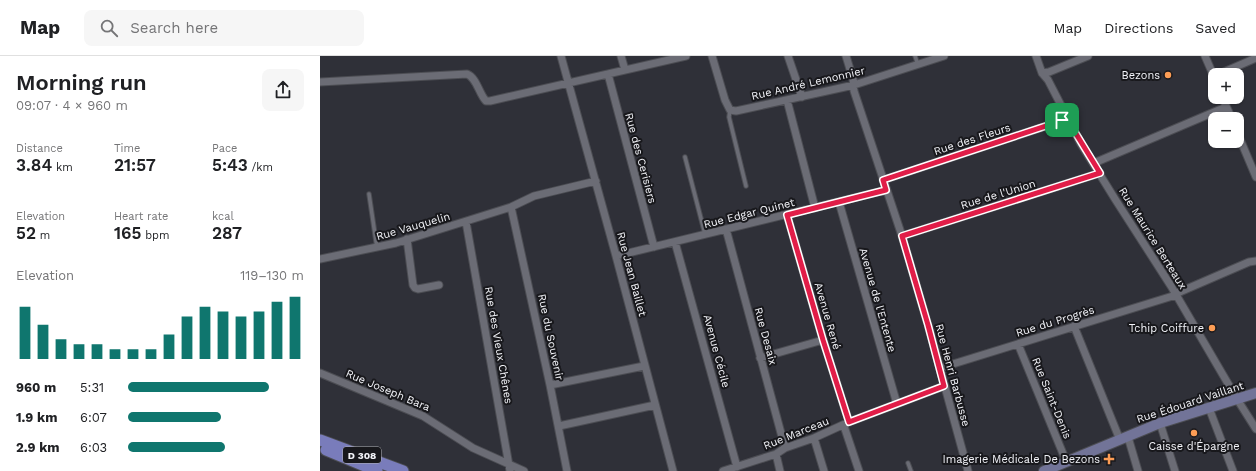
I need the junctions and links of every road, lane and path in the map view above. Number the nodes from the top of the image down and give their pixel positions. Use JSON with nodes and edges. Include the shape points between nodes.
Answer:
{"nodes":[{"id":1,"x":561,"y":56,"type":"edge"},
{"id":2,"x":621,"y":56,"type":"edge"},
{"id":3,"x":686,"y":56,"type":"edge"},
{"id":4,"x":712,"y":56,"type":"edge"},
{"id":5,"x":788,"y":56,"type":"edge"},
{"id":6,"x":846,"y":56,"type":"edge"},
{"id":7,"x":915,"y":56,"type":"edge"},
{"id":8,"x":944,"y":56,"type":"edge"},
{"id":9,"x":1036,"y":56,"type":"edge"},
{"id":10,"x":1088,"y":56,"type":"edge"},
{"id":11,"x":1205,"y":56,"type":"edge"},
{"id":12,"x":1256,"y":58,"type":"edge"},
{"id":13,"x":664,"y":59,"type":"edge"},
{"id":14,"x":918,"y":65,"type":"junction"},
{"id":15,"x":1211,"y":68,"type":"edge"},
{"id":16,"x":1234,"y":68,"type":"edge"},
{"id":17,"x":625,"y":70,"type":"junction"},
{"id":18,"x":1042,"y":73,"type":"junction"},
{"id":19,"x":608,"y":74,"type":"junction"},
{"id":20,"x":320,"y":82,"type":"edge"},
{"id":21,"x":568,"y":83,"type":"junction"},
{"id":22,"x":854,"y":85,"type":"junction"},
{"id":23,"x":802,"y":97,"type":"junction"},
{"id":24,"x":787,"y":100,"type":"junction"},
{"id":25,"x":1226,"y":106,"type":"joint"},
{"id":26,"x":730,"y":110,"type":"junction"},
{"id":27,"x":1229,"y":112,"type":"edge"},
{"id":28,"x":1067,"y":119,"type":"junction"},
{"id":29,"x":1244,"y":148,"type":"edge"},
{"id":30,"x":685,"y":157,"type":"dead end"},
{"id":31,"x":1094,"y":163,"type":"junction"},
{"id":32,"x":1100,"y":173,"type":"junction"},
{"id":33,"x":1256,"y":177,"type":"edge"},
{"id":34,"x":883,"y":180,"type":"junction"},
{"id":35,"x":596,"y":181,"type":"junction"},
{"id":36,"x":746,"y":186,"type":"dead end"},
{"id":37,"x":886,"y":190,"type":"junction"},
{"id":38,"x":369,"y":194,"type":"dead end"},
{"id":39,"x":839,"y":202,"type":"junction"},
{"id":40,"x":511,"y":208,"type":"junction"},
{"id":41,"x":815,"y":208,"type":"junction"},
{"id":42,"x":787,"y":215,"type":"junction"},
{"id":43,"x":466,"y":222,"type":"junction"},
{"id":44,"x":726,"y":230,"type":"junction"},
{"id":45,"x":705,"y":234,"type":"junction"},
{"id":46,"x":902,"y":236,"type":"junction"},
{"id":47,"x":407,"y":239,"type":"junction"},
{"id":48,"x":676,"y":242,"type":"junction"},
{"id":49,"x":654,"y":247,"type":"junction"},
{"id":50,"x":377,"y":248,"type":"junction"},
{"id":51,"x":616,"y":256,"type":"junction"},
{"id":52,"x":320,"y":259,"type":"edge"},
{"id":53,"x":1256,"y":261,"type":"edge"},
{"id":54,"x":439,"y":285,"type":"dead end"},
{"id":55,"x":1176,"y":294,"type":"junction"},
{"id":56,"x":1074,"y":326,"type":"junction"},
{"id":57,"x":823,"y":340,"type":"junction"},
{"id":58,"x":1018,"y":344,"type":"junction"},
{"id":59,"x":760,"y":358,"type":"junction"},
{"id":60,"x":644,"y":366,"type":"junction"},
{"id":61,"x":940,"y":368,"type":"junction"},
{"id":62,"x":320,"y":373,"type":"edge"},
{"id":63,"x":550,"y":385,"type":"junction"},
{"id":64,"x":944,"y":386,"type":"junction"},
{"id":65,"x":1256,"y":393,"type":"edge"},
{"id":66,"x":1237,"y":399,"type":"junction"},
{"id":67,"x":897,"y":404,"type":"junction"},
{"id":68,"x":655,"y":405,"type":"junction"},
{"id":69,"x":1209,"y":408,"type":"junction"},
{"id":70,"x":1160,"y":423,"type":"junction"},
{"id":71,"x":847,"y":424,"type":"junction"},
{"id":72,"x":559,"y":426,"type":"junction"},
{"id":73,"x":1256,"y":429,"type":"edge"},
{"id":74,"x":814,"y":438,"type":"junction"},
{"id":75,"x":1124,"y":439,"type":"junction"},
{"id":76,"x":320,"y":440,"type":"edge"},
{"id":77,"x":320,"y":447,"type":"edge"},
{"id":78,"x":785,"y":448,"type":"junction"},
{"id":79,"x":776,"y":454,"type":"junction"},
{"id":80,"x":1066,"y":461,"type":"junction"},
{"id":81,"x":908,"y":463,"type":"dead end"},
{"id":82,"x":737,"y":467,"type":"junction"},
{"id":83,"x":510,"y":468,"type":"edge"},
{"id":84,"x":377,"y":471,"type":"edge"},
{"id":85,"x":403,"y":471,"type":"edge"},
{"id":86,"x":524,"y":471,"type":"edge"},
{"id":87,"x":567,"y":471,"type":"edge"},
{"id":88,"x":673,"y":471,"type":"edge"},
{"id":89,"x":723,"y":471,"type":"edge"},
{"id":90,"x":780,"y":471,"type":"edge"},
{"id":91,"x":824,"y":471,"type":"edge"},
{"id":92,"x":859,"y":471,"type":"edge"},
{"id":93,"x":911,"y":471,"type":"edge"},
{"id":94,"x":968,"y":471,"type":"edge"},
{"id":95,"x":1044,"y":471,"type":"edge"},
{"id":96,"x":1138,"y":471,"type":"edge"},
{"id":97,"x":1175,"y":471,"type":"edge"},
{"id":98,"x":1233,"y":471,"type":"edge"}],
"edges":[{"from":1,"to":21,"type":"street","name":"Rue Jean Baillet"},
{"from":2,"to":17,"type":"street"},
{"from":3,"to":13,"type":"street"},
{"from":4,"to":26,"type":"street"},
{"from":5,"to":23,"type":"street"},
{"from":6,"to":22,"type":"street","name":"Rue Henri Barbusse"},
{"from":7,"to":14,"type":"lane"},
{"from":8,"to":14,"type":"street","name":"Rue André Lemonnier"},
{"from":9,"to":18,"type":"street","name":"Rue Maurice Berteaux"},
{"from":10,"to":18,"type":"street"},
{"from":11,"to":15,"type":"street"},
{"from":12,"to":16,"type":"street"},
{"from":13,"to":17,"type":"street"},
{"from":14,"to":22,"type":"street","name":"Rue André Lemonnier"},
{"from":17,"to":19,"type":"street"},
{"from":18,"to":28,"type":"street","name":"Rue Maurice Berteaux"},
{"from":19,"to":21,"type":"street"},
{"from":19,"to":49,"type":"street","name":"Rue des Cerisiers"},
{"from":20,"to":21,"type":"street","via":[[467,74],[474,79],[482,98],[486,101]]},
{"from":21,"to":35,"type":"street","name":"Rue Jean Baillet"},
{"from":22,"to":23,"type":"street","name":"Rue André Lemonnier"},
{"from":22,"to":34,"type":"street","name":"Rue Henri Barbusse"},
{"from":23,"to":24,"type":"street","name":"Rue André Lemonnier"},
{"from":24,"to":26,"type":"street","name":"Rue André Lemonnier"},
{"from":24,"to":41,"type":"street"},
{"from":25,"to":27,"type":"street"},
{"from":25,"to":31,"type":"street"},
{"from":26,"to":36,"type":"lane","via":[[729,117]]},
{"from":28,"to":31,"type":"street","name":"Rue Maurice Berteaux"},
{"from":28,"to":34,"type":"street","name":"Rue des Fleurs"},
{"from":29,"to":33,"type":"street"},
{"from":30,"to":45,"type":"lane"},
{"from":31,"to":32,"type":"street","name":"Rue Maurice Berteaux"},
{"from":32,"to":46,"type":"street","name":"Rue de l'Union"},
{"from":32,"to":55,"type":"street","name":"Rue Maurice Berteaux"},
{"from":34,"to":37,"type":"street","name":"Rue Henri Barbusse"},
{"from":35,"to":40,"type":"street","name":"Rue Vauquelin","via":[[534,196]]},
{"from":35,"to":51,"type":"street","name":"Rue Jean Baillet"},
{"from":37,"to":39,"type":"street","name":"Rue Edgar Quinet"},
{"from":37,"to":46,"type":"street","name":"Rue Henri Barbusse"},
{"from":38,"to":50,"type":"lane"},
{"from":39,"to":41,"type":"street","name":"Rue Edgar Quinet"},
{"from":39,"to":67,"type":"street","name":"Avenue de l'Entente"},
{"from":40,"to":43,"type":"street","name":"Rue Vauquelin"},
{"from":40,"to":63,"type":"street","name":"Rue du Souvenir"},
{"from":41,"to":42,"type":"street","name":"Rue Edgar Quinet"},
{"from":42,"to":44,"type":"street","name":"Rue Edgar Quinet"},
{"from":42,"to":57,"type":"street","name":"Avenue René"},
{"from":43,"to":47,"type":"street","name":"Rue Vauquelin"},
{"from":43,"to":83,"type":"street","name":"Rue des Vieux Chênes"},
{"from":44,"to":45,"type":"street","name":"Rue Edgar Quinet"},
{"from":44,"to":59,"type":"street","name":"Rue Desaix"},
{"from":45,"to":48,"type":"street","name":"Rue Edgar Quinet"},
{"from":46,"to":61,"type":"street","name":"Rue Henri Barbusse"},
{"from":47,"to":50,"type":"street","name":"Rue Vauquelin"},
{"from":47,"to":54,"type":"street","via":[[415,288]]},
{"from":48,"to":49,"type":"street","name":"Rue Edgar Quinet"},
{"from":48,"to":82,"type":"street","name":"Avenue Cécile"},
{"from":49,"to":51,"type":"street","name":"Rue Edgar Quinet"},
{"from":50,"to":52,"type":"street","name":"Rue Vauquelin"},
{"from":51,"to":60,"type":"street","name":"Rue Jean Baillet"},
{"from":53,"to":55,"type":"street","name":"Rue du Progrès","via":[[1207,279]]},
{"from":55,"to":56,"type":"street","name":"Rue du Progrès"},
{"from":55,"to":66,"type":"street","name":"Rue Maurice Berteaux"},
{"from":56,"to":58,"type":"street","name":"Rue du Progrès"},
{"from":56,"to":75,"type":"street"},
{"from":57,"to":59,"type":"street"},
{"from":57,"to":71,"type":"street","name":"Avenue René"},
{"from":58,"to":61,"type":"street","name":"Rue du Progrès"},
{"from":58,"to":80,"type":"street","name":"Rue Saint-Denis"},
{"from":59,"to":78,"type":"street","name":"Rue Desaix"},
{"from":60,"to":63,"type":"street"},
{"from":60,"to":68,"type":"street","name":"Rue Jean Baillet"},
{"from":61,"to":64,"type":"street","name":"Rue Henri Barbusse"},
{"from":62,"to":83,"type":"street","name":"Rue Joseph Bara","via":[[423,416]]},
{"from":63,"to":72,"type":"street","name":"Rue du Souvenir"},
{"from":64,"to":67,"type":"street","name":"Rue Marceau"},
{"from":64,"to":94,"type":"street","name":"Rue Henri Barbusse"},
{"from":65,"to":66,"type":"street","name":"Rue Édouard Vaillant"},
{"from":66,"to":69,"type":"street","name":"Rue Édouard Vaillant"},
{"from":66,"to":73,"type":"street","name":"Rue Maurice Berteaux"},
{"from":67,"to":71,"type":"street","name":"Rue Marceau"},
{"from":68,"to":72,"type":"street"},
{"from":68,"to":88,"type":"street","name":"Rue Jean Baillet"},
{"from":69,"to":70,"type":"street","name":"Rue Édouard Vaillant"},
{"from":69,"to":98,"type":"street"},
{"from":70,"to":75,"type":"street","name":"Rue Édouard Vaillant"},
{"from":70,"to":97,"type":"street"},
{"from":71,"to":74,"type":"street","name":"Rue Marceau"},
{"from":71,"to":92,"type":"street","name":"Avenue René"},
{"from":72,"to":87,"type":"street","name":"Rue du Souvenir"},
{"from":74,"to":78,"type":"street","name":"Rue Marceau"},
{"from":74,"to":91,"type":"street"},
{"from":75,"to":80,"type":"street","name":"Rue Édouard Vaillant"},
{"from":75,"to":96,"type":"street"},
{"from":76,"to":85,"type":"main road","number":"D 308"},
{"from":77,"to":84,"type":"main road","number":"D 308"},
{"from":78,"to":79,"type":"street","name":"Rue Marceau"},
{"from":79,"to":82,"type":"street","name":"Rue Marceau"},
{"from":79,"to":90,"type":"street"},
{"from":80,"to":95,"type":"street","name":"Rue Édouard Vaillant"},
{"from":81,"to":93,"type":"lane"},
{"from":82,"to":89,"type":"street","name":"Rue Marceau"},
{"from":83,"to":86,"type":"street","name":"Rue Joseph Bara"}]}
